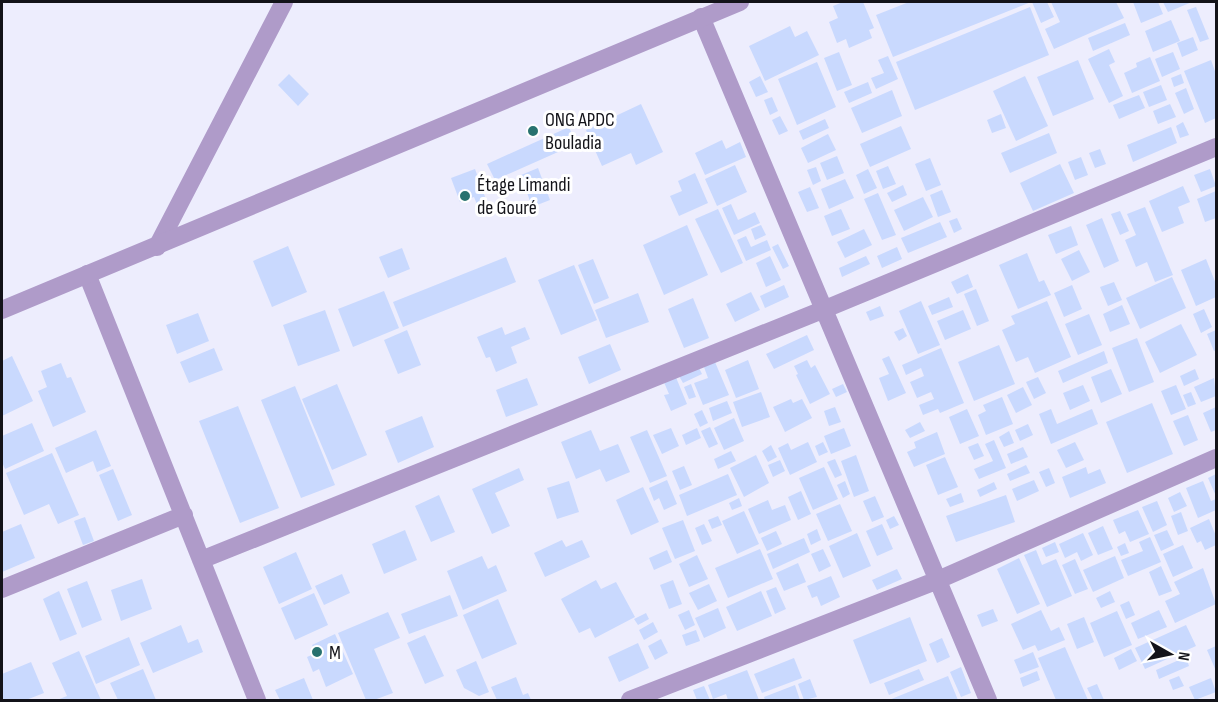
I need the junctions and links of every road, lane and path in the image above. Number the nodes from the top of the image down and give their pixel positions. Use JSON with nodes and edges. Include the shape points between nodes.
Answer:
{"nodes":[{"id":1,"x":284,"y":2,"type":"edge"},
{"id":2,"x":740,"y":2,"type":"edge"},
{"id":3,"x":702,"y":17,"type":"junction"},
{"id":4,"x":1216,"y":147,"type":"edge"},
{"id":5,"x":157,"y":247,"type":"junction"},
{"id":6,"x":87,"y":274,"type":"junction"},
{"id":7,"x":825,"y":309,"type":"junction"},
{"id":8,"x":2,"y":310,"type":"edge"},
{"id":9,"x":1216,"y":458,"type":"edge"},
{"id":10,"x":184,"y":515,"type":"junction"},
{"id":11,"x":201,"y":560,"type":"junction"},
{"id":12,"x":938,"y":580,"type":"junction"},
{"id":13,"x":2,"y":589,"type":"edge"},
{"id":14,"x":257,"y":700,"type":"edge"},
{"id":15,"x":630,"y":700,"type":"edge"},
{"id":16,"x":988,"y":700,"type":"edge"}],
"edges":[{"from":1,"to":5,"type":"street"},
{"from":2,"to":3,"type":"street"},
{"from":3,"to":5,"type":"street"},
{"from":3,"to":7,"type":"street"},
{"from":4,"to":7,"type":"street"},
{"from":5,"to":6,"type":"street"},
{"from":6,"to":8,"type":"street"},
{"from":6,"to":10,"type":"street"},
{"from":7,"to":11,"type":"street"},
{"from":7,"to":12,"type":"street"},
{"from":9,"to":12,"type":"street"},
{"from":10,"to":11,"type":"street"},
{"from":10,"to":13,"type":"street"},
{"from":11,"to":14,"type":"street"},
{"from":12,"to":15,"type":"street"},
{"from":12,"to":16,"type":"street"}]}
